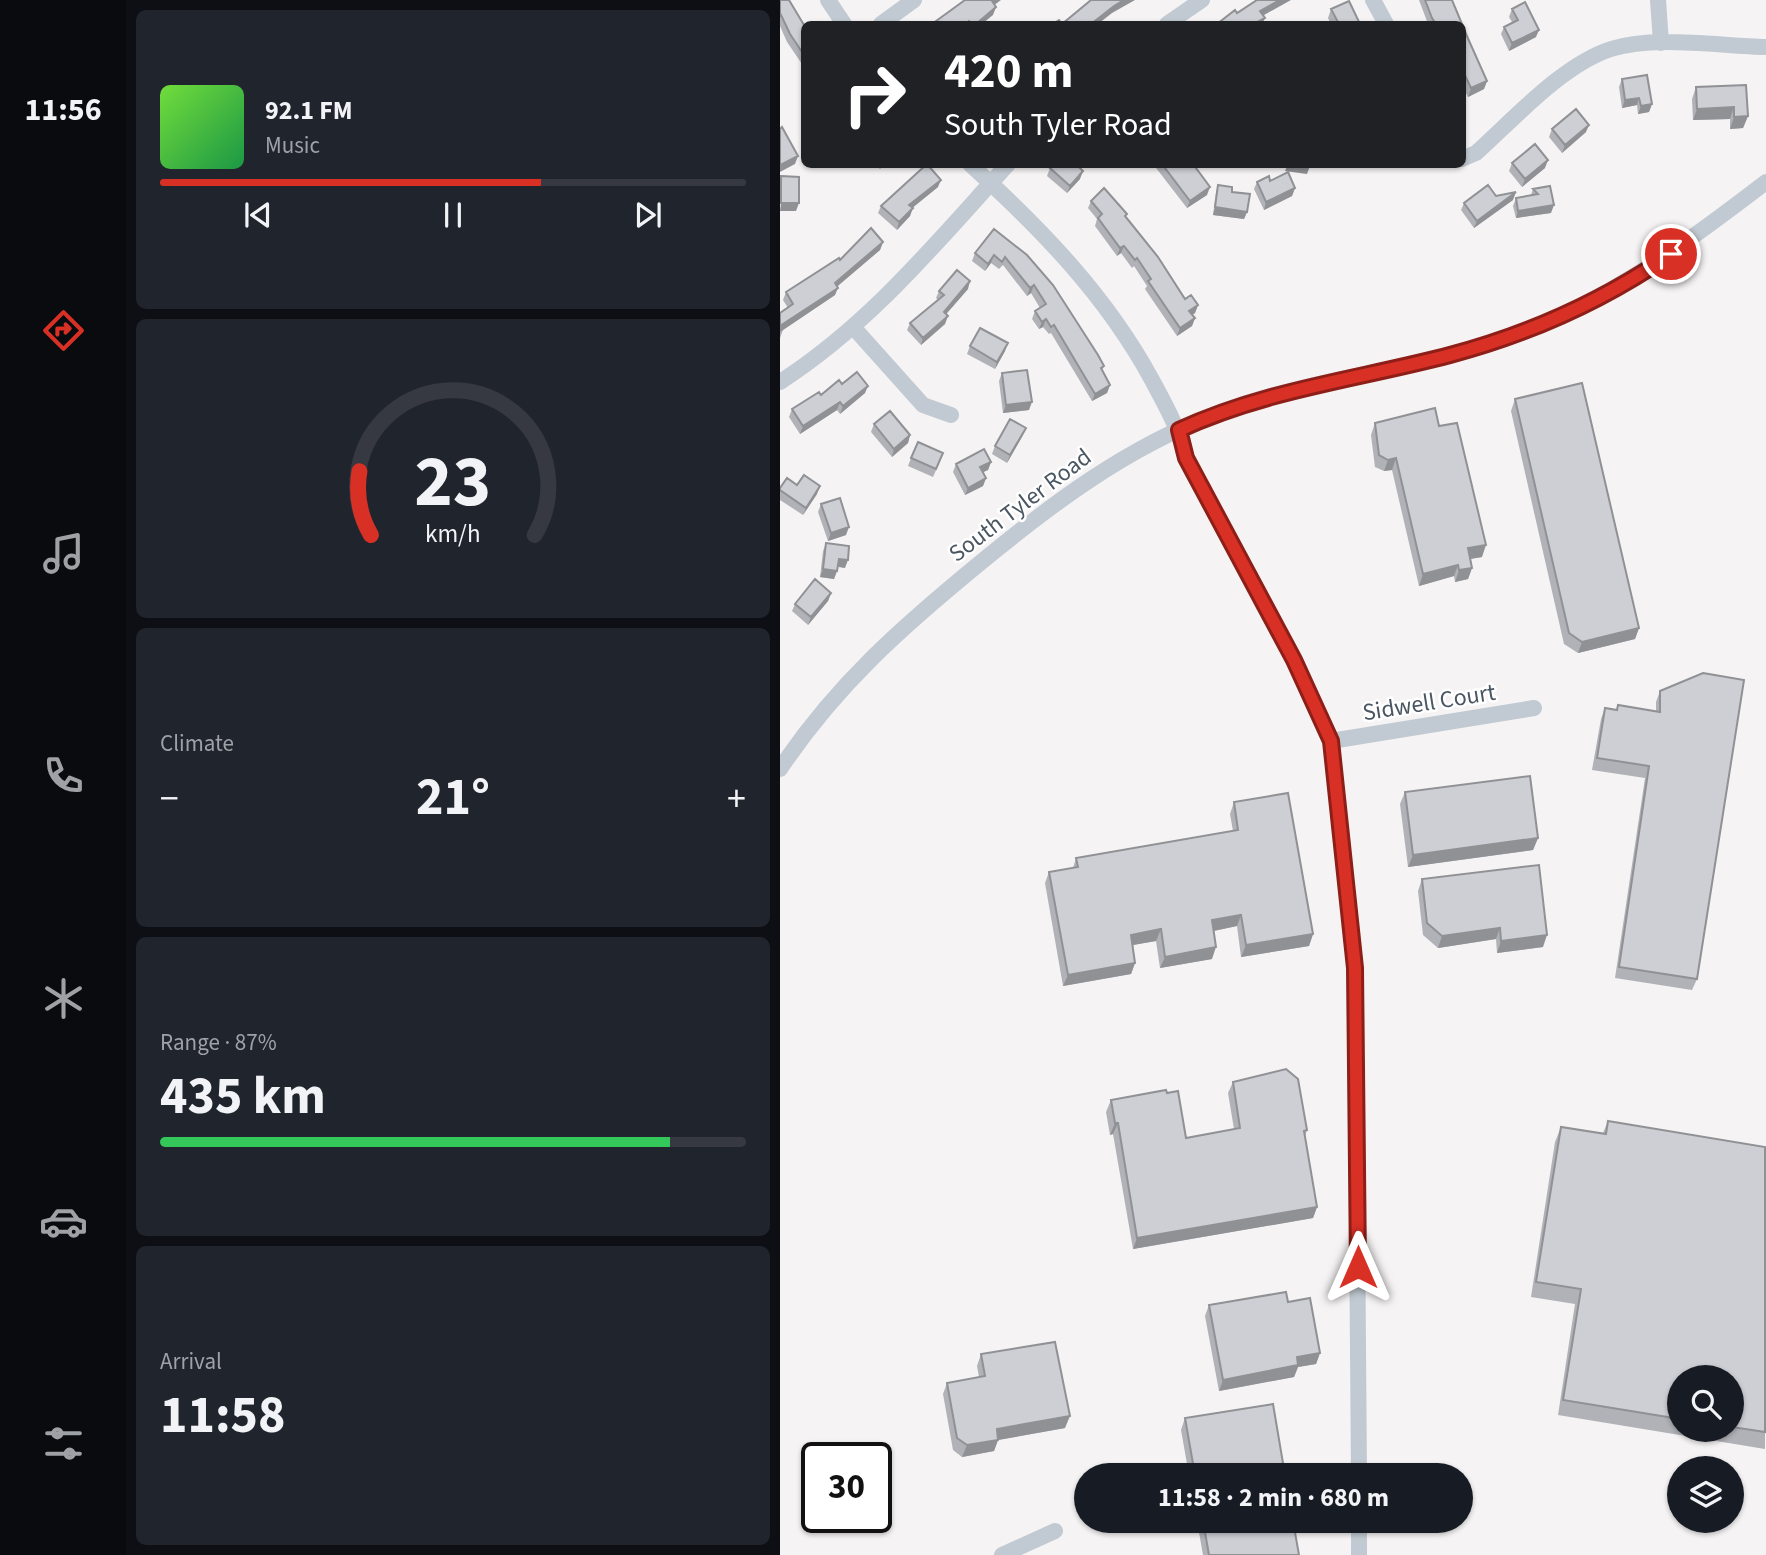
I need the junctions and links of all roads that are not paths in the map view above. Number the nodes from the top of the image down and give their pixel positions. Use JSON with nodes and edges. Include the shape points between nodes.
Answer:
{"nodes":[{"id":1,"x":828,"y":0,"type":"edge"},
{"id":2,"x":914,"y":0,"type":"edge"},
{"id":3,"x":1202,"y":0,"type":"edge"},
{"id":4,"x":1373,"y":0,"type":"edge"},
{"id":5,"x":1658,"y":0,"type":"edge"},
{"id":6,"x":842,"y":21,"type":"edge"},
{"id":7,"x":886,"y":21,"type":"edge"},
{"id":8,"x":1171,"y":21,"type":"edge"},
{"id":9,"x":1384,"y":21,"type":"edge"},
{"id":10,"x":1661,"y":43,"type":"junction"},
{"id":11,"x":1765,"y":47,"type":"edge"},
{"id":12,"x":1466,"y":157,"type":"edge"},
{"id":13,"x":974,"y":168,"type":"edge"},
{"id":14,"x":1004,"y":168,"type":"edge"},
{"id":15,"x":1765,"y":182,"type":"edge"},
{"id":16,"x":991,"y":183,"type":"junction"},
{"id":17,"x":854,"y":328,"type":"junction"},
{"id":18,"x":780,"y":382,"type":"edge"},
{"id":19,"x":951,"y":415,"type":"dead end"},
{"id":20,"x":1179,"y":430,"type":"junction"},
{"id":21,"x":1534,"y":708,"type":"dead end"},
{"id":22,"x":1331,"y":741,"type":"junction"},
{"id":23,"x":780,"y":769,"type":"edge"},
{"id":24,"x":1359,"y":1463,"type":"edge"},
{"id":25,"x":1055,"y":1531,"type":"dead end"},
{"id":26,"x":1359,"y":1533,"type":"edge"},
{"id":27,"x":1002,"y":1555,"type":"edge"},
{"id":28,"x":1359,"y":1555,"type":"edge"}],
"edges":[{"from":1,"to":6,"type":"street"},
{"from":2,"to":7,"type":"street"},
{"from":3,"to":8,"type":"street"},
{"from":4,"to":9,"type":"street"},
{"from":5,"to":10,"type":"street"},
{"from":10,"to":11,"type":"street"},
{"from":10,"to":12,"type":"street","via":[[1610,49],[1571,69]]},
{"from":13,"to":16,"type":"street"},
{"from":14,"to":16,"type":"street"},
{"from":15,"to":20,"type":"street","name":"South Tyler Road","via":[[1689,242],[1627,283],[1541,326],[1449,355],[1256,400]]},
{"from":16,"to":17,"type":"street","via":[[897,288]]},
{"from":16,"to":20,"type":"street","via":[[1045,234],[1120,325]]},
{"from":17,"to":18,"type":"street"},
{"from":17,"to":19,"type":"street","via":[[923,405]]},
{"from":20,"to":22,"type":"street","via":[[1186,458],[1294,660]]},
{"from":20,"to":23,"type":"street","name":"South Tyler Road","via":[[1117,461],[1054,503],[917,614],[843,685]]},
{"from":21,"to":22,"type":"street","name":"Sidwell Court"},
{"from":22,"to":24,"type":"street","via":[[1355,968]]},
{"from":25,"to":27,"type":"street"},
{"from":26,"to":28,"type":"street"}]}
